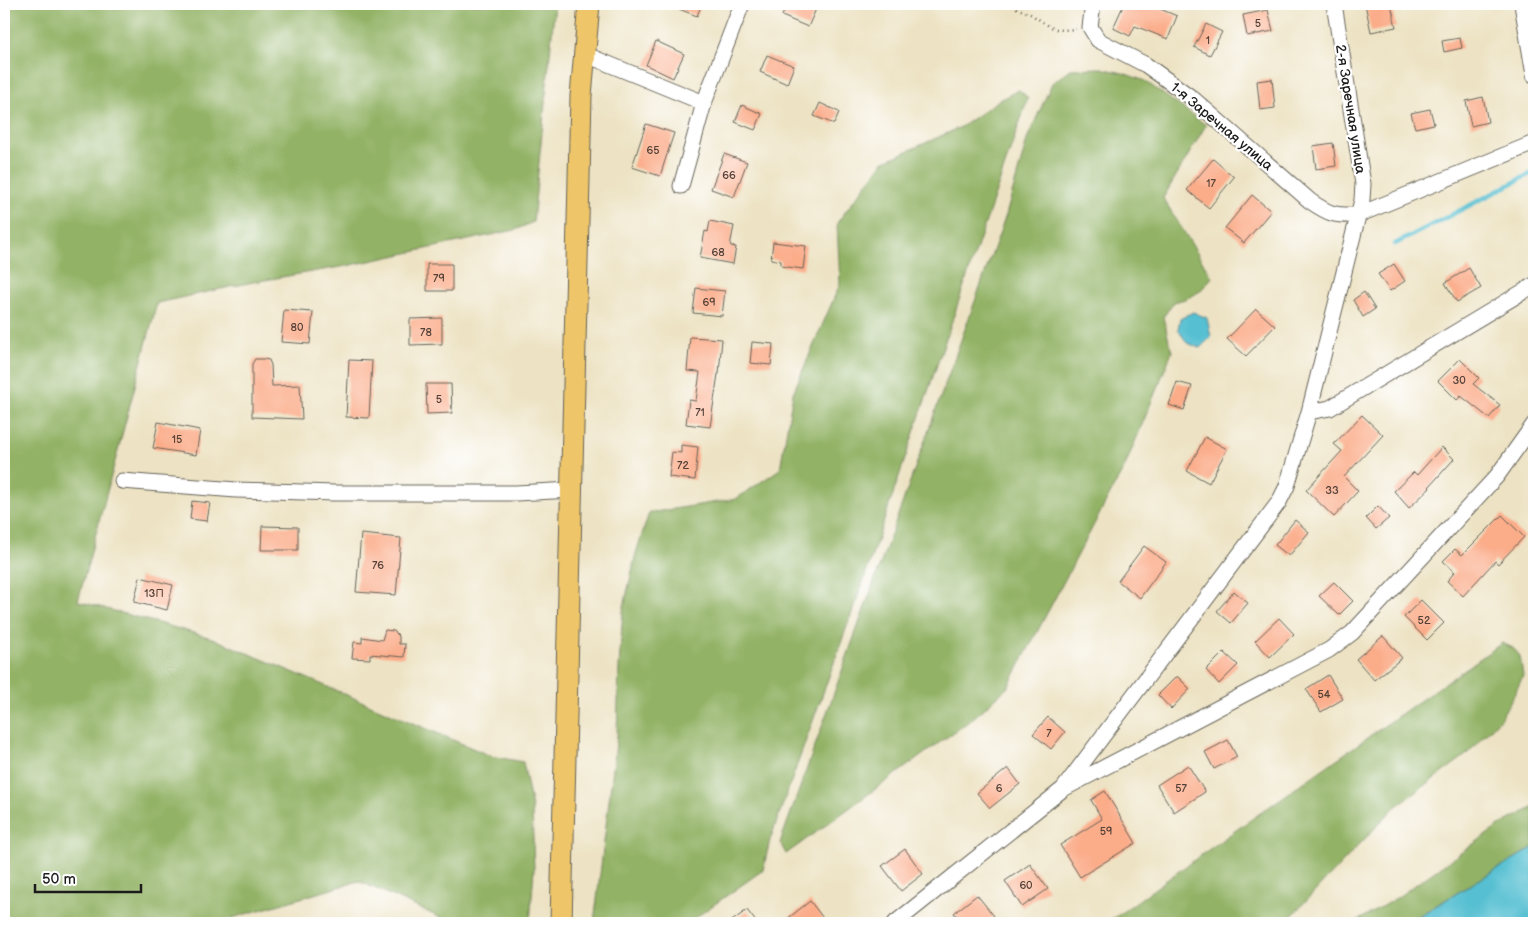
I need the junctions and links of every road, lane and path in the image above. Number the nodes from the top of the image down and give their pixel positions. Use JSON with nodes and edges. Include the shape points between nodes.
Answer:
{"nodes":[{"id":1,"x":589,"y":4,"type":"edge"},
{"id":2,"x":742,"y":4,"type":"edge"},
{"id":3,"x":1007,"y":4,"type":"edge"},
{"id":4,"x":1094,"y":4,"type":"edge"},
{"id":5,"x":1334,"y":4,"type":"edge"},
{"id":6,"x":1522,"y":4,"type":"edge"},
{"id":7,"x":1090,"y":28,"type":"junction"},
{"id":8,"x":584,"y":54,"type":"junction"},
{"id":9,"x":1534,"y":75,"type":"edge"},
{"id":10,"x":704,"y":103,"type":"junction"},
{"id":11,"x":1534,"y":143,"type":"edge"},
{"id":12,"x":681,"y":186,"type":"dead end"},
{"id":13,"x":1358,"y":215,"type":"junction"},
{"id":14,"x":1534,"y":285,"type":"edge"},
{"id":15,"x":1309,"y":412,"type":"junction"},
{"id":16,"x":1534,"y":424,"type":"edge"},
{"id":17,"x":122,"y":481,"type":"dead end"},
{"id":18,"x":572,"y":490,"type":"junction"},
{"id":19,"x":1063,"y":789,"type":"junction"},
{"id":20,"x":561,"y":923,"type":"edge"},
{"id":21,"x":895,"y":923,"type":"edge"}],
"edges":[{"from":1,"to":8,"type":"highway"},
{"from":2,"to":10,"type":"street"},
{"from":3,"to":7,"type":"path","via":[[1062,31]]},
{"from":4,"to":7,"type":"street"},
{"from":5,"to":13,"type":"street","name":"2-я Заречная улица","via":[[1363,184]]},
{"from":6,"to":9,"type":"street"},
{"from":7,"to":13,"type":"street","name":"1-я Заречная улица","via":[[1098,40],[1146,66],[1192,98],[1324,211],[1338,216]]},
{"from":8,"to":10,"type":"street"},
{"from":8,"to":18,"type":"highway"},
{"from":10,"to":12,"type":"street"},
{"from":11,"to":13,"type":"street"},
{"from":13,"to":15,"type":"street","name":"2-я Заречная улица"},
{"from":14,"to":15,"type":"street","via":[[1330,408]]},
{"from":15,"to":19,"type":"street","name":"2-я Заречная улица","via":[[1287,486],[1279,502]]},
{"from":16,"to":19,"type":"street","via":[[1498,476],[1352,633],[1329,650]]},
{"from":17,"to":18,"type":"street","via":[[236,490],[334,493]]},
{"from":18,"to":20,"type":"highway"},
{"from":19,"to":21,"type":"street"}]}
